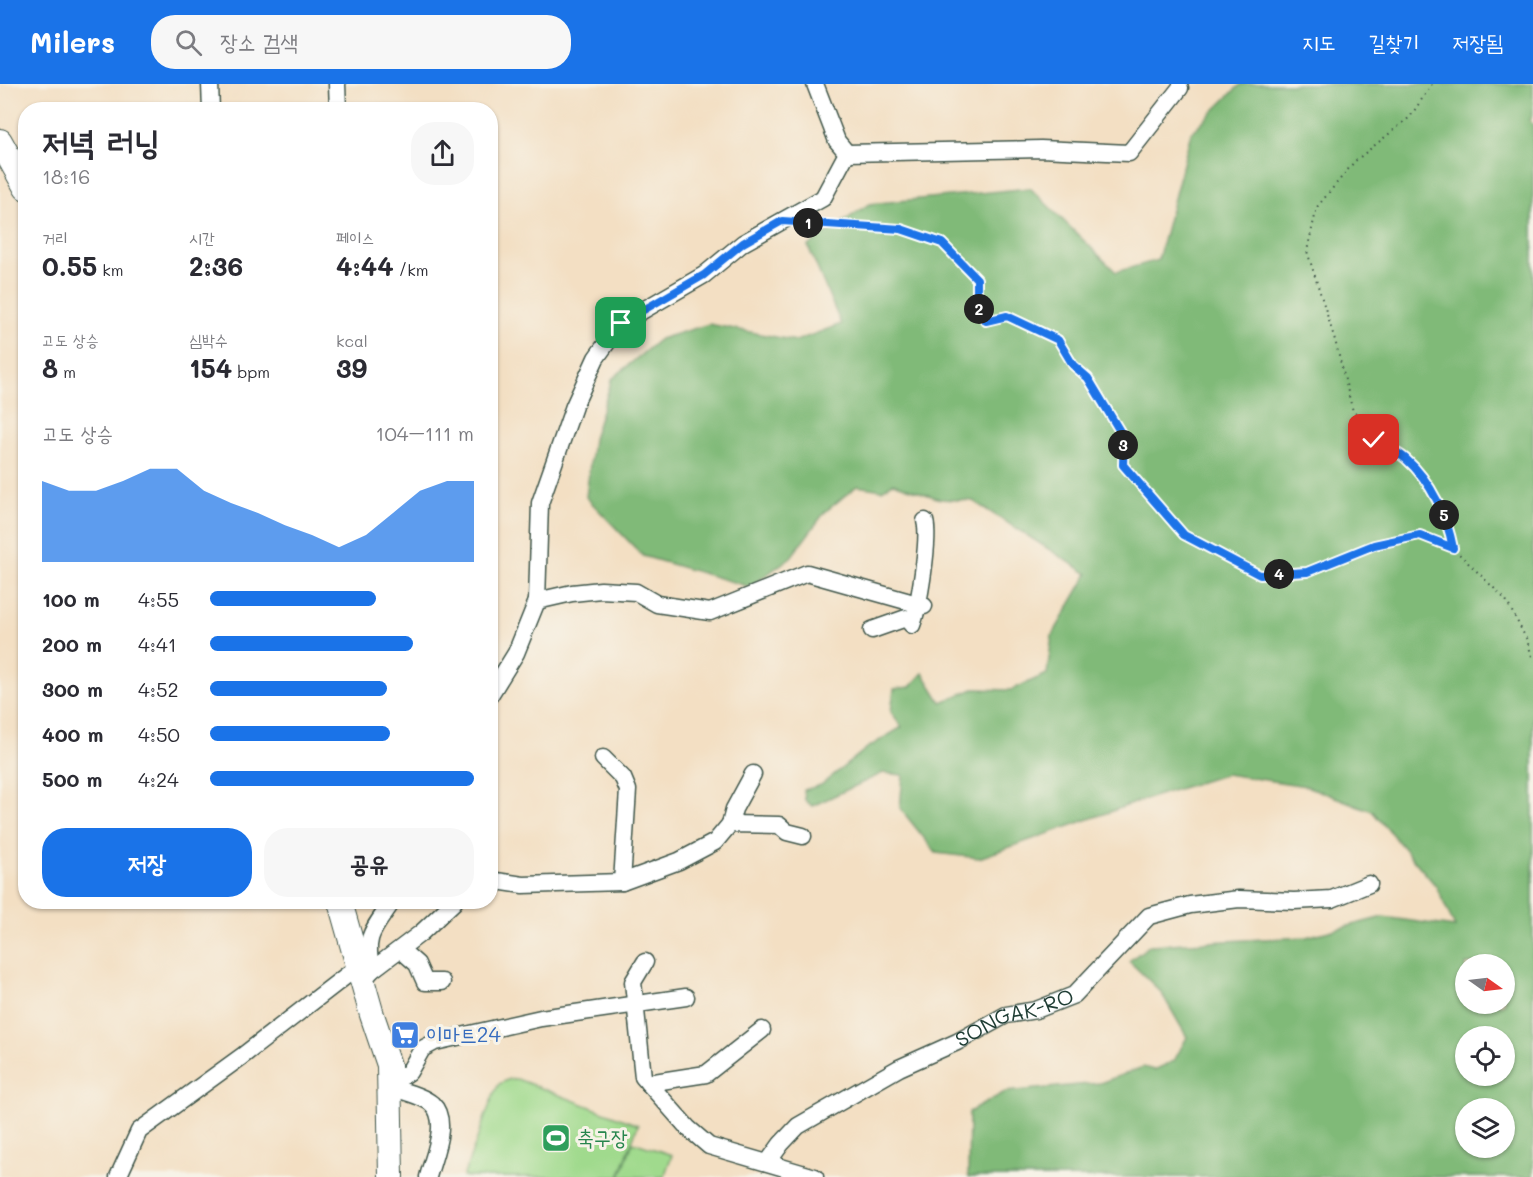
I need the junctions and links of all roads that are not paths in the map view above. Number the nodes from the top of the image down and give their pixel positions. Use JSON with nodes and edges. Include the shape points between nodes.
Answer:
{"nodes":[{"id":1,"x":210,"y":84,"type":"edge"},
{"id":2,"x":337,"y":84,"type":"edge"},
{"id":3,"x":815,"y":84,"type":"edge"},
{"id":4,"x":1180,"y":88,"type":"dead end"},
{"id":5,"x":211,"y":102,"type":"edge"},
{"id":6,"x":338,"y":102,"type":"edge"},
{"id":7,"x":0,"y":141,"type":"edge"},
{"id":8,"x":847,"y":153,"type":"junction"},
{"id":9,"x":0,"y":154,"type":"edge"},
{"id":10,"x":18,"y":174,"type":"edge"},
{"id":11,"x":18,"y":186,"type":"edge"},
{"id":12,"x":925,"y":521,"type":"dead end"},
{"id":13,"x":537,"y":601,"type":"junction"},
{"id":14,"x":922,"y":605,"type":"junction"},
{"id":15,"x":872,"y":630,"type":"dead end"},
{"id":16,"x":498,"y":682,"type":"edge"},
{"id":17,"x":603,"y":758,"type":"dead end"},
{"id":18,"x":753,"y":774,"type":"dead end"},
{"id":19,"x":730,"y":824,"type":"junction"},
{"id":20,"x":803,"y":836,"type":"dead end"},
{"id":21,"x":498,"y":881,"type":"edge"},
{"id":22,"x":622,"y":882,"type":"junction"},
{"id":23,"x":1369,"y":884,"type":"dead end"},
{"id":24,"x":343,"y":909,"type":"edge"},
{"id":25,"x":387,"y":909,"type":"edge"},
{"id":26,"x":446,"y":909,"type":"edge"},
{"id":27,"x":401,"y":950,"type":"junction"},
{"id":28,"x":645,"y":962,"type":"dead end"},
{"id":29,"x":362,"y":974,"type":"junction"},
{"id":30,"x":442,"y":982,"type":"dead end"},
{"id":31,"x":686,"y":997,"type":"dead end"},
{"id":32,"x":633,"y":1005,"type":"junction"},
{"id":33,"x":762,"y":1030,"type":"dead end"},
{"id":34,"x":648,"y":1083,"type":"junction"},
{"id":35,"x":388,"y":1086,"type":"junction"},
{"id":36,"x":768,"y":1162,"type":"junction"},
{"id":37,"x":118,"y":1177,"type":"edge"},
{"id":38,"x":381,"y":1177,"type":"edge"},
{"id":39,"x":391,"y":1177,"type":"edge"},
{"id":40,"x":428,"y":1177,"type":"edge"},
{"id":41,"x":814,"y":1177,"type":"edge"}],
"edges":[{"from":1,"to":5,"type":"street"},
{"from":2,"to":6,"type":"street"},
{"from":3,"to":8,"type":"street","via":[[837,141]]},
{"from":4,"to":8,"type":"street","via":[[1129,153],[1041,149]]},
{"from":7,"to":10,"type":"main road"},
{"from":8,"to":13,"type":"street","via":[[823,198],[743,243],[704,275],[621,323],[596,358],[574,406],[540,503]]},
{"from":9,"to":11,"type":"main road"},
{"from":12,"to":14,"type":"street"},
{"from":13,"to":14,"type":"street","via":[[581,592],[636,592],[657,604],[710,612],[807,573]]},
{"from":13,"to":16,"type":"street","via":[[516,653]]},
{"from":14,"to":15,"type":"street","via":[[912,625],[906,618]]},
{"from":17,"to":22,"type":"street","via":[[623,778],[628,790]]},
{"from":18,"to":19,"type":"street","via":[[734,808]]},
{"from":19,"to":20,"type":"street","via":[[779,825],[787,832]]},
{"from":19,"to":22,"type":"street","via":[[715,842],[679,861]]},
{"from":21,"to":22,"type":"street","via":[[523,885]]},
{"from":23,"to":36,"type":"street","name":"SONGAK-RO","via":[[1332,899],[1239,899],[1190,905],[1149,916],[1074,995],[1036,1010],[1006,1015],[899,1068],[798,1126]]},
{"from":24,"to":29,"type":"main road"},
{"from":25,"to":29,"type":"street","via":[[372,932]]},
{"from":26,"to":27,"type":"street"},
{"from":27,"to":29,"type":"street"},
{"from":27,"to":30,"type":"street","via":[[417,964],[425,982]]},
{"from":28,"to":32,"type":"street","via":[[633,981]]},
{"from":29,"to":35,"type":"main road","via":[[389,1065]]},
{"from":29,"to":37,"type":"street","via":[[139,1131]]},
{"from":29,"to":38,"type":"main road","via":[[380,1092]]},
{"from":31,"to":32,"type":"street"},
{"from":32,"to":34,"type":"street","via":[[643,1077]]},
{"from":32,"to":35,"type":"street","via":[[541,1018],[435,1042],[423,1049],[409,1072]]},
{"from":33,"to":34,"type":"street","via":[[706,1074]]},
{"from":34,"to":36,"type":"street","via":[[709,1146]]},
{"from":35,"to":39,"type":"main road"},
{"from":35,"to":40,"type":"street","via":[[431,1104],[439,1116],[439,1137]]},
{"from":36,"to":41,"type":"street"}]}
